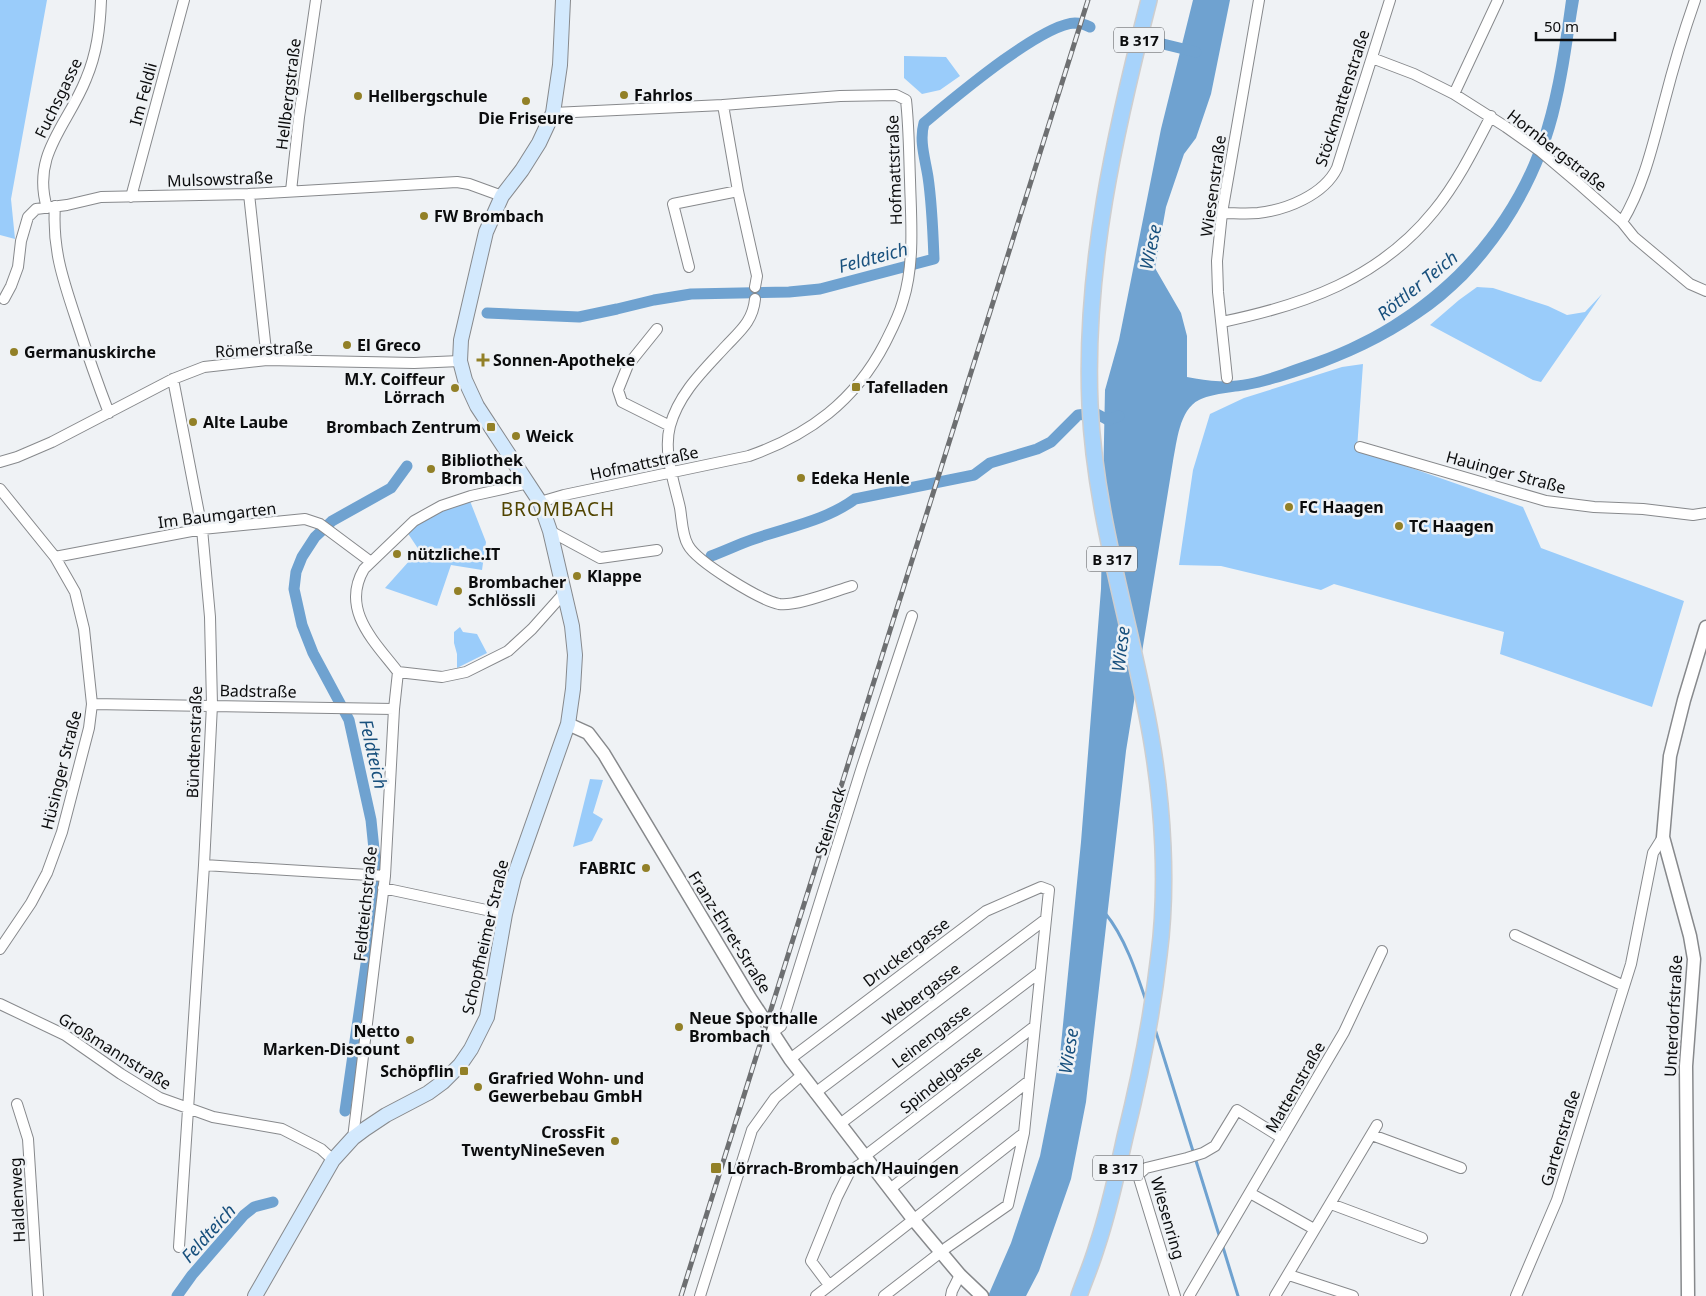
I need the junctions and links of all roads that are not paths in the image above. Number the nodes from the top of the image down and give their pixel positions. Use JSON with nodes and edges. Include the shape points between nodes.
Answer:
{"nodes":[{"id":1,"x":101,"y":0,"type":"edge"},
{"id":2,"x":184,"y":0,"type":"edge"},
{"id":3,"x":316,"y":0,"type":"edge"},
{"id":4,"x":563,"y":0,"type":"edge"},
{"id":5,"x":1149,"y":0,"type":"edge"},
{"id":6,"x":1259,"y":0,"type":"edge"},
{"id":7,"x":1390,"y":0,"type":"edge"},
{"id":8,"x":1498,"y":0,"type":"edge"},
{"id":9,"x":1695,"y":0,"type":"edge"},
{"id":10,"x":1372,"y":58,"type":"junction"},
{"id":11,"x":1454,"y":94,"type":"junction"},
{"id":12,"x":723,"y":105,"type":"junction"},
{"id":13,"x":553,"y":113,"type":"junction"},
{"id":14,"x":1491,"y":116,"type":"junction"},
{"id":15,"x":291,"y":191,"type":"junction"},
{"id":16,"x":738,"y":191,"type":"junction"},
{"id":17,"x":249,"y":194,"type":"junction"},
{"id":18,"x":502,"y":196,"type":"junction"},
{"id":19,"x":131,"y":197,"type":"junction"},
{"id":20,"x":51,"y":207,"type":"junction"},
{"id":21,"x":1222,"y":213,"type":"junction"},
{"id":22,"x":1622,"y":222,"type":"junction"},
{"id":23,"x":689,"y":267,"type":"dead end"},
{"id":24,"x":755,"y":287,"type":"dead end"},
{"id":25,"x":1706,"y":291,"type":"edge"},
{"id":26,"x":1,"y":299,"type":"edge"},
{"id":27,"x":755,"y":299,"type":"dead end"},
{"id":28,"x":1222,"y":322,"type":"junction"},
{"id":29,"x":657,"y":329,"type":"dead end"},
{"id":30,"x":266,"y":360,"type":"junction"},
{"id":31,"x":460,"y":361,"type":"junction"},
{"id":32,"x":1227,"y":378,"type":"dead end"},
{"id":33,"x":173,"y":379,"type":"junction"},
{"id":34,"x":110,"y":413,"type":"junction"},
{"id":35,"x":670,"y":426,"type":"junction"},
{"id":36,"x":1360,"y":447,"type":"dead end"},
{"id":37,"x":0,"y":462,"type":"edge"},
{"id":38,"x":672,"y":473,"type":"junction"},
{"id":39,"x":529,"y":483,"type":"junction"},
{"id":40,"x":0,"y":489,"type":"edge"},
{"id":41,"x":540,"y":502,"type":"junction"},
{"id":42,"x":1706,"y":513,"type":"edge"},
{"id":43,"x":202,"y":529,"type":"junction"},
{"id":44,"x":550,"y":530,"type":"junction"},
{"id":45,"x":657,"y":550,"type":"dead end"},
{"id":46,"x":55,"y":557,"type":"junction"},
{"id":47,"x":371,"y":562,"type":"junction"},
{"id":48,"x":852,"y":586,"type":"dead end"},
{"id":49,"x":565,"y":592,"type":"junction"},
{"id":50,"x":912,"y":616,"type":"dead end"},
{"id":51,"x":1706,"y":627,"type":"edge"},
{"id":52,"x":398,"y":672,"type":"junction"},
{"id":53,"x":92,"y":704,"type":"junction"},
{"id":54,"x":212,"y":705,"type":"junction"},
{"id":55,"x":394,"y":710,"type":"junction"},
{"id":56,"x":568,"y":724,"type":"junction"},
{"id":57,"x":1662,"y":837,"type":"junction"},
{"id":58,"x":204,"y":865,"type":"junction"},
{"id":59,"x":379,"y":876,"type":"junction"},
{"id":60,"x":383,"y":888,"type":"junction"},
{"id":61,"x":505,"y":914,"type":"junction"},
{"id":62,"x":1046,"y":919,"type":"junction"},
{"id":63,"x":1515,"y":934,"type":"dead end"},
{"id":64,"x":0,"y":949,"type":"edge"},
{"id":65,"x":1382,"y":951,"type":"dead end"},
{"id":66,"x":1040,"y":972,"type":"junction"},
{"id":67,"x":1624,"y":986,"type":"junction"},
{"id":68,"x":0,"y":1004,"type":"edge"},
{"id":69,"x":1035,"y":1026,"type":"junction"},
{"id":70,"x":773,"y":1032,"type":"junction"},
{"id":71,"x":790,"y":1059,"type":"junction"},
{"id":72,"x":802,"y":1075,"type":"junction"},
{"id":73,"x":1029,"y":1081,"type":"junction"},
{"id":74,"x":815,"y":1093,"type":"junction"},
{"id":75,"x":17,"y":1104,"type":"dead end"},
{"id":76,"x":188,"y":1109,"type":"junction"},
{"id":77,"x":840,"y":1124,"type":"junction"},
{"id":78,"x":1378,"y":1125,"type":"dead end"},
{"id":79,"x":1024,"y":1134,"type":"junction"},
{"id":80,"x":1372,"y":1135,"type":"junction"},
{"id":81,"x":353,"y":1138,"type":"junction"},
{"id":82,"x":1282,"y":1138,"type":"junction"},
{"id":83,"x":866,"y":1158,"type":"junction"},
{"id":84,"x":333,"y":1160,"type":"junction"},
{"id":85,"x":1461,"y":1168,"type":"dead end"},
{"id":86,"x":890,"y":1189,"type":"junction"},
{"id":87,"x":1250,"y":1193,"type":"junction"},
{"id":88,"x":1331,"y":1204,"type":"junction"},
{"id":89,"x":913,"y":1219,"type":"junction"},
{"id":90,"x":1314,"y":1229,"type":"junction"},
{"id":91,"x":1226,"y":1233,"type":"joint"},
{"id":92,"x":1422,"y":1238,"type":"dead end"},
{"id":93,"x":179,"y":1247,"type":"dead end"},
{"id":94,"x":943,"y":1250,"type":"junction"},
{"id":95,"x":1289,"y":1275,"type":"junction"},
{"id":96,"x":963,"y":1278,"type":"junction"},
{"id":97,"x":829,"y":1285,"type":"junction"},
{"id":98,"x":950,"y":1294,"type":"edge"},
{"id":99,"x":38,"y":1296,"type":"edge"},
{"id":100,"x":255,"y":1296,"type":"edge"},
{"id":101,"x":700,"y":1296,"type":"edge"},
{"id":102,"x":816,"y":1296,"type":"edge"},
{"id":103,"x":884,"y":1296,"type":"edge"},
{"id":104,"x":982,"y":1296,"type":"edge"},
{"id":105,"x":1079,"y":1296,"type":"edge"},
{"id":106,"x":1175,"y":1296,"type":"edge"},
{"id":107,"x":1189,"y":1296,"type":"edge"},
{"id":108,"x":1275,"y":1296,"type":"edge"},
{"id":109,"x":1353,"y":1296,"type":"edge"},
{"id":110,"x":1516,"y":1296,"type":"edge"},
{"id":111,"x":1688,"y":1296,"type":"edge"}],
"edges":[{"from":1,"to":20,"type":"street","name":"Fuchsgasse","via":[[100,30],[86,80],[55,138],[43,169],[42,185]]},
{"from":2,"to":19,"type":"street","name":"Im Feldli"},
{"from":3,"to":15,"type":"street","name":"Hellbergstraße"},
{"from":4,"to":13,"type":"main road","via":[[560,65]]},
{"from":5,"to":105,"type":"main road","number":"B 317","via":[[1111,161],[1098,244],[1091,325],[1090,404],[1096,475],[1106,533],[1157,777],[1163,859],[1160,953],[1137,1088],[1098,1245]]},
{"from":6,"to":21,"type":"street","name":"Wiesenstraße"},
{"from":7,"to":10,"type":"street","name":"Stöckmattenstraße"},
{"from":8,"to":11,"type":"street"},
{"from":9,"to":22,"type":"street","via":[[1650,157],[1634,202]]},
{"from":10,"to":11,"type":"street","name":"Hornbergstraße"},
{"from":10,"to":21,"type":"street","name":"Stöckmattenstraße","via":[[1337,168],[1328,182],[1275,210]]},
{"from":11,"to":14,"type":"street","name":"Hornbergstraße"},
{"from":12,"to":13,"type":"street","name":"Hofmattstraße"},
{"from":12,"to":16,"type":"street"},
{"from":12,"to":38,"type":"street","name":"Hofmattstraße","via":[[840,96],[896,95],[906,100],[910,129],[909,274],[894,326],[874,364],[837,407],[797,435],[771,448]]},
{"from":13,"to":18,"type":"main road","via":[[539,144]]},
{"from":14,"to":22,"type":"street","name":"Hornbergstraße","via":[[1552,161]]},
{"from":14,"to":28,"type":"street","via":[[1451,188],[1415,232],[1388,256],[1357,277],[1328,291],[1262,314]]},
{"from":15,"to":17,"type":"street","name":"Mulsowstraße"},
{"from":15,"to":18,"type":"street","name":"Mulsowstraße","via":[[457,182]]},
{"from":16,"to":23,"type":"street","via":[[673,204]]},
{"from":16,"to":24,"type":"street","via":[[757,276]]},
{"from":17,"to":19,"type":"street","name":"Mulsowstraße"},
{"from":17,"to":30,"type":"street"},
{"from":18,"to":31,"type":"main road","via":[[481,249],[461,340]]},
{"from":19,"to":20,"type":"street","name":"Mulsowstraße","via":[[92,198]]},
{"from":20,"to":26,"type":"street","name":"Mulsowstraße","via":[[36,209],[28,217],[12,286]]},
{"from":20,"to":34,"type":"street","name":"Fuchsgasse","via":[[63,277]]},
{"from":21,"to":28,"type":"street","name":"Wiesenstraße","via":[[1217,261]]},
{"from":22,"to":25,"type":"street","name":"Hornbergstraße","via":[[1634,237],[1690,284]]},
{"from":27,"to":35,"type":"street","via":[[754,312],[747,324],[682,396]]},
{"from":28,"to":32,"type":"street","name":"Wiesenstraße"},
{"from":29,"to":35,"type":"street","via":[[628,365],[618,390],[622,402]]},
{"from":30,"to":31,"type":"street","name":"Römerstraße"},
{"from":30,"to":33,"type":"street","name":"Römerstraße","via":[[204,367]]},
{"from":31,"to":39,"type":"main road","name":"Schopfheimer Straße","via":[[478,406]]},
{"from":33,"to":34,"type":"street","name":"Römerstraße"},
{"from":33,"to":43,"type":"street","name":"Bündtenstraße"},
{"from":34,"to":37,"type":"street","name":"Römerstraße","via":[[52,442]]},
{"from":35,"to":38,"type":"street","via":[[668,444]]},
{"from":36,"to":42,"type":"street","name":"Hauinger Straße","via":[[1546,501],[1693,515]]},
{"from":38,"to":41,"type":"street","name":"Hofmattstraße"},
{"from":38,"to":48,"type":"street","via":[[688,545],[715,571],[778,604],[790,605]]},
{"from":39,"to":41,"type":"main road","name":"Schopfheimer Straße"},
{"from":39,"to":47,"type":"street","via":[[441,506],[414,521]]},
{"from":40,"to":46,"type":"street","name":"Hüsinger Straße"},
{"from":41,"to":44,"type":"main road","name":"Schopfheimer Straße"},
{"from":43,"to":46,"type":"street","name":"Im Baumgarten"},
{"from":43,"to":47,"type":"street","name":"Im Baumgarten","via":[[305,519],[325,528]]},
{"from":43,"to":54,"type":"street","name":"Bündtenstraße","via":[[210,617]]},
{"from":44,"to":45,"type":"street","via":[[600,558]]},
{"from":44,"to":49,"type":"main road","name":"Schopfheimer Straße"},
{"from":46,"to":53,"type":"street","name":"Hüsinger Straße","via":[[79,604]]},
{"from":47,"to":52,"type":"street","via":[[360,577],[358,614],[367,633]]},
{"from":49,"to":52,"type":"street","via":[[532,630],[508,651],[466,672],[442,676]]},
{"from":49,"to":56,"type":"main road","name":"Schopfheimer Straße","via":[[575,655]]},
{"from":50,"to":70,"type":"street","name":"Steinsack","via":[[781,1026]]},
{"from":51,"to":57,"type":"street","name":"Unterdorfstraße","via":[[1670,756]]},
{"from":52,"to":55,"type":"street","name":"Feldteichstraße"},
{"from":53,"to":54,"type":"street","name":"Badstraße"},
{"from":53,"to":64,"type":"street","name":"Hüsinger Straße","via":[[89,728],[62,832],[47,873]]},
{"from":54,"to":55,"type":"street","name":"Badstraße"},
{"from":54,"to":58,"type":"street","name":"Bündtenstraße"},
{"from":55,"to":59,"type":"street","name":"Feldteichstraße"},
{"from":56,"to":61,"type":"main road","name":"Schopfheimer Straße","via":[[525,841]]},
{"from":56,"to":70,"type":"street","name":"Franz-Ehret-Straße","via":[[588,733],[604,754]]},
{"from":57,"to":67,"type":"street","name":"Gartenstraße","via":[[1653,853]]},
{"from":57,"to":111,"type":"street","name":"Unterdorfstraße","via":[[1694,959],[1686,1066]]},
{"from":58,"to":59,"type":"street"},
{"from":58,"to":76,"type":"street","name":"Bündtenstraße"},
{"from":59,"to":60,"type":"street","name":"Feldteichstraße"},
{"from":60,"to":61,"type":"street"},
{"from":60,"to":81,"type":"street","name":"Feldteichstraße"},
{"from":61,"to":81,"type":"main road","name":"Schopfheimer Straße","via":[[487,1017],[471,1049],[436,1088],[386,1115]]},
{"from":62,"to":66,"type":"street"},
{"from":62,"to":71,"type":"street","name":"Druckergasse","via":[[1049,890],[1041,887],[986,911]]},
{"from":62,"to":74,"type":"street","name":"Webergasse"},
{"from":63,"to":67,"type":"street"},
{"from":65,"to":82,"type":"street","name":"Mattenstraße","via":[[1344,1032]]},
{"from":66,"to":69,"type":"street"},
{"from":66,"to":77,"type":"street","name":"Leinengasse"},
{"from":67,"to":110,"type":"street","name":"Gartenstraße","via":[[1557,1200]]},
{"from":68,"to":76,"type":"street","name":"Großmannstraße","via":[[65,1035],[146,1090]]},
{"from":69,"to":73,"type":"street"},
{"from":69,"to":83,"type":"street","name":"Spindelgasse"},
{"from":70,"to":71,"type":"street","name":"Franz-Ehret-Straße"},
{"from":71,"to":72,"type":"street","name":"Franz-Ehret-Straße"},
{"from":72,"to":74,"type":"street","name":"Franz-Ehret-Straße"},
{"from":72,"to":101,"type":"street","via":[[775,1098],[752,1130]]},
{"from":73,"to":79,"type":"street"},
{"from":73,"to":86,"type":"street"},
{"from":74,"to":77,"type":"street","name":"Franz-Ehret-Straße"},
{"from":75,"to":99,"type":"street","name":"Haldenweg","via":[[28,1139]]},
{"from":76,"to":84,"type":"street","name":"Großmannstraße","via":[[213,1117],[282,1129],[321,1149]]},
{"from":76,"to":93,"type":"street"},
{"from":77,"to":83,"type":"street","name":"Franz-Ehret-Straße"},
{"from":78,"to":80,"type":"street"},
{"from":79,"to":89,"type":"street"},
{"from":79,"to":94,"type":"street","via":[[1008,1205]]},
{"from":80,"to":85,"type":"street"},
{"from":80,"to":88,"type":"street"},
{"from":81,"to":84,"type":"main road","name":"Schopfheimer Straße"},
{"from":82,"to":87,"type":"street","name":"Mattenstraße"},
{"from":82,"to":106,"type":"street","name":"Wiesenring","via":[[1237,1110],[1215,1146],[1187,1158],[1146,1168],[1138,1175]]},
{"from":83,"to":86,"type":"street","name":"Franz-Ehret-Straße"},
{"from":83,"to":97,"type":"street","via":[[850,1171],[811,1261]]},
{"from":84,"to":100,"type":"main road","name":"Schopfheimer Straße"},
{"from":86,"to":89,"type":"street","name":"Franz-Ehret-Straße"},
{"from":87,"to":90,"type":"street"},
{"from":87,"to":91,"type":"street","name":"Mattenstraße"},
{"from":88,"to":90,"type":"street"},
{"from":88,"to":92,"type":"street"},
{"from":89,"to":94,"type":"street","name":"Franz-Ehret-Straße"},
{"from":89,"to":97,"type":"street"},
{"from":90,"to":95,"type":"street"},
{"from":91,"to":107,"type":"street","name":"Wiesenring"},
{"from":94,"to":96,"type":"street","name":"Franz-Ehret-Straße"},
{"from":94,"to":103,"type":"street"},
{"from":95,"to":108,"type":"street"},
{"from":95,"to":109,"type":"street"},
{"from":96,"to":98,"type":"street"},
{"from":96,"to":104,"type":"street","name":"Franz-Ehret-Straße"},
{"from":97,"to":102,"type":"street"}]}
